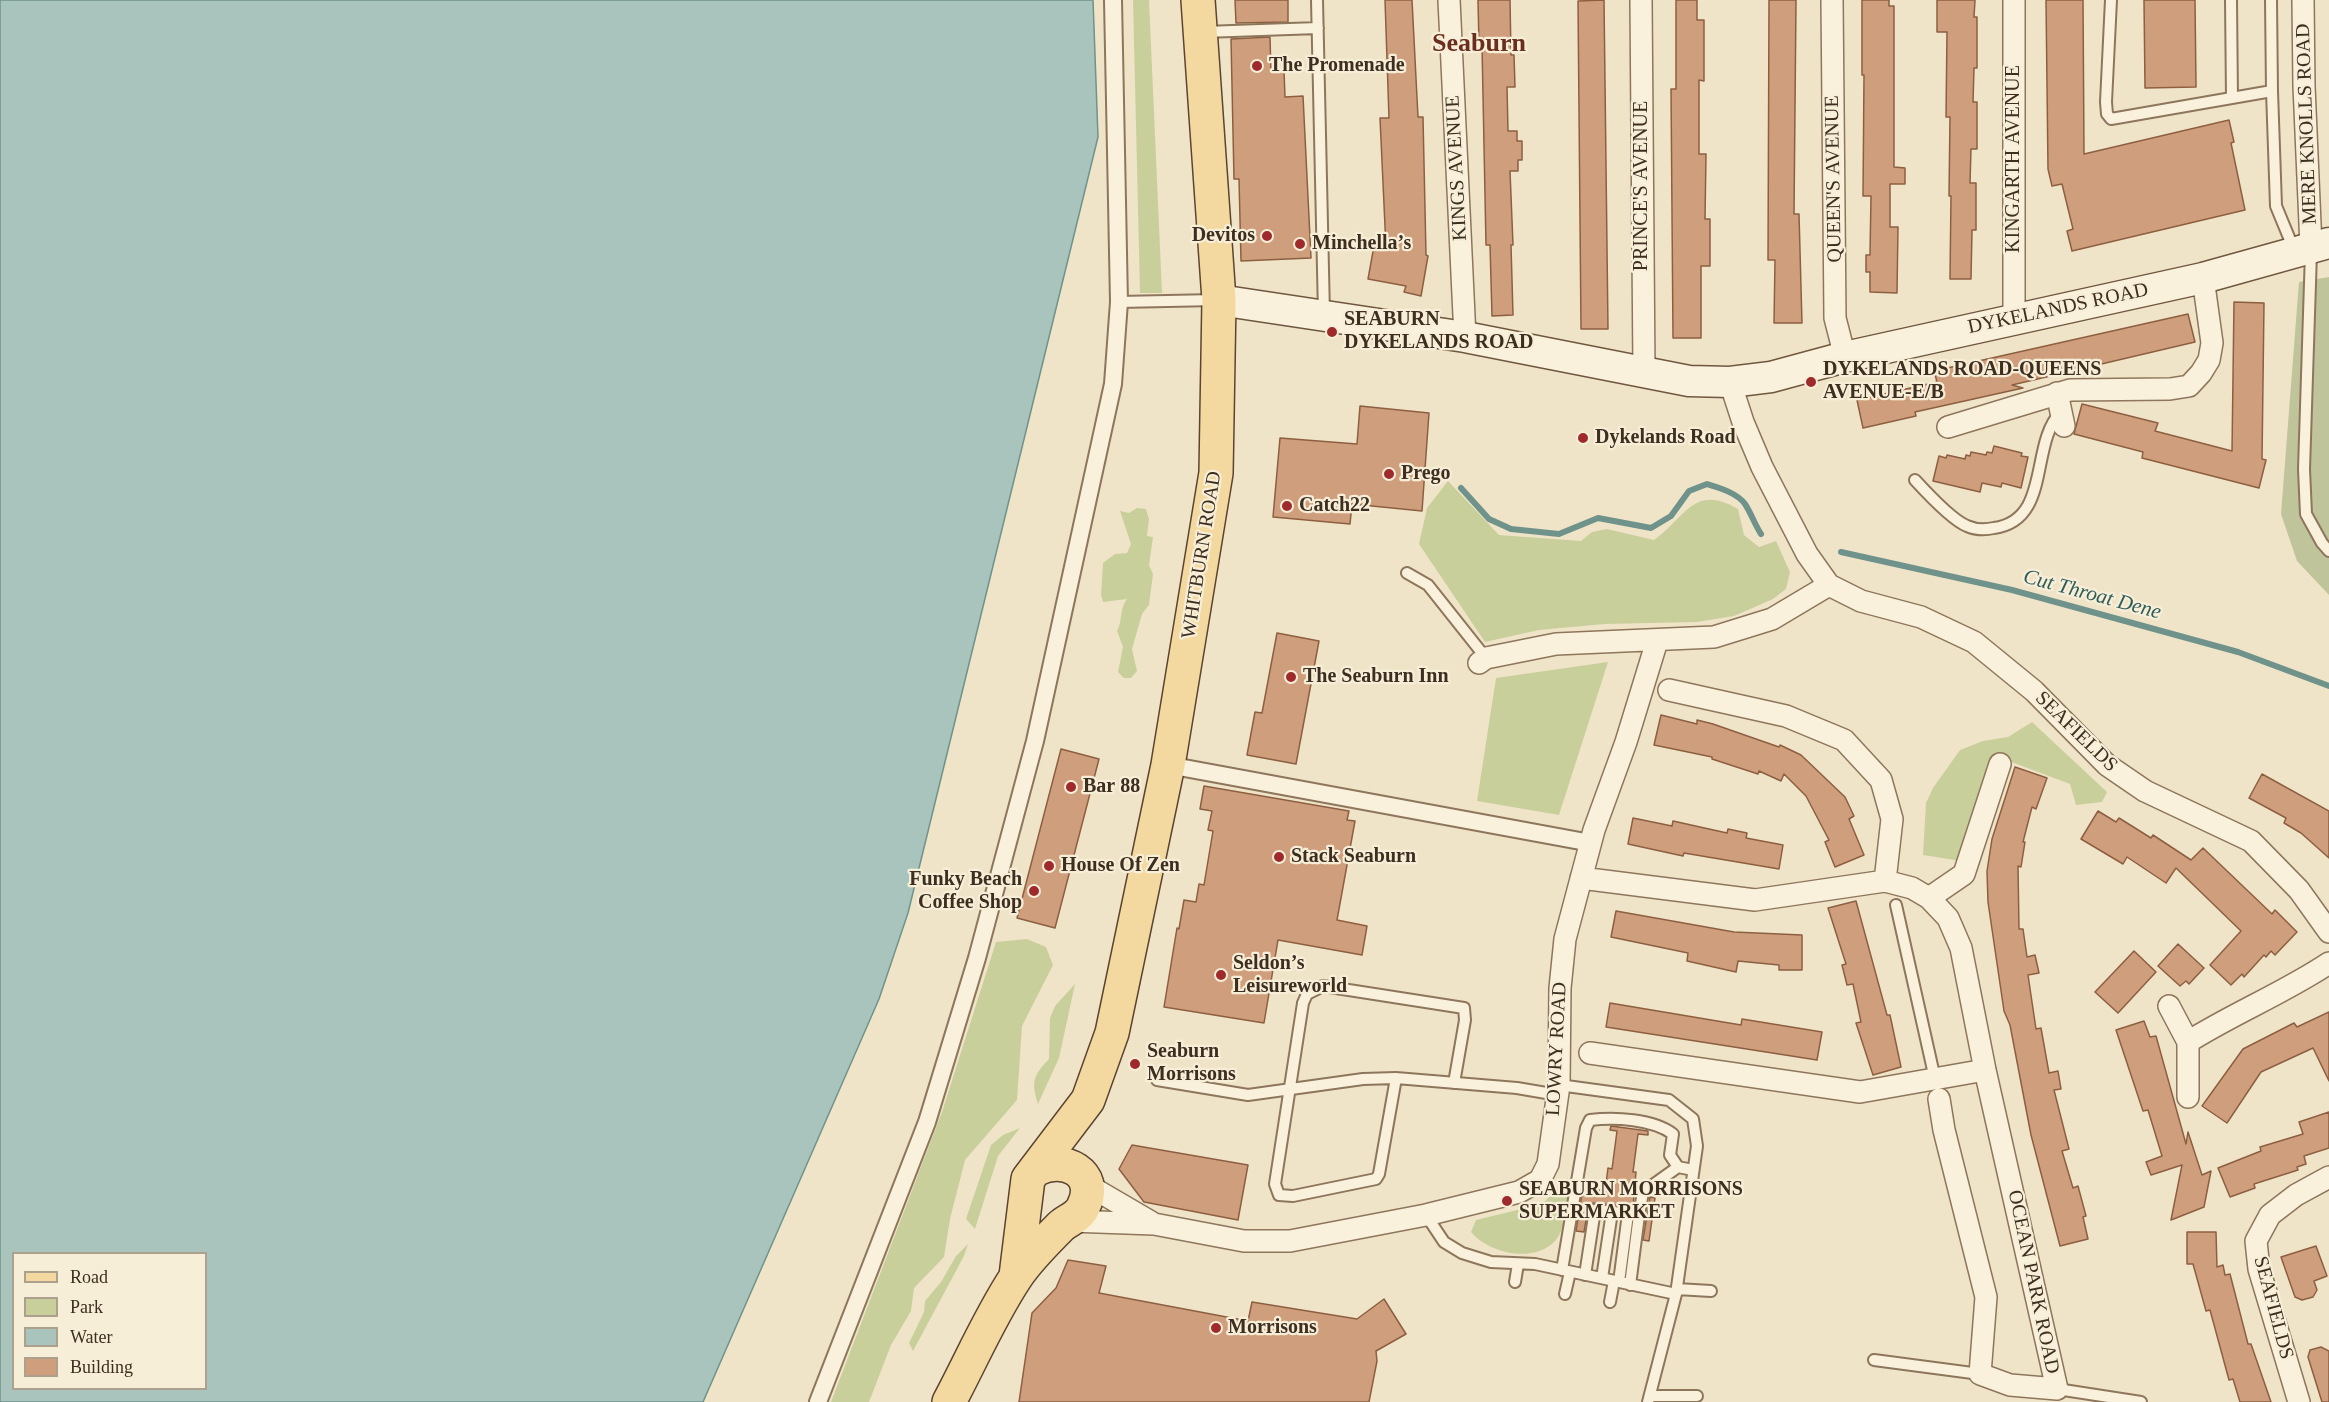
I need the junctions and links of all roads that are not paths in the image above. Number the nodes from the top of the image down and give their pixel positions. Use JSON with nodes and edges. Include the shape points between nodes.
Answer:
{"nodes":[{"id":1,"x":1113,"y":0,"type":"edge"},
{"id":2,"x":1198,"y":0,"type":"edge"},
{"id":3,"x":1317,"y":0,"type":"edge"},
{"id":4,"x":1449,"y":0,"type":"edge"},
{"id":5,"x":1641,"y":0,"type":"edge"},
{"id":6,"x":1832,"y":0,"type":"edge"},
{"id":7,"x":2014,"y":0,"type":"edge"},
{"id":8,"x":2110,"y":0,"type":"edge"},
{"id":9,"x":2231,"y":0,"type":"edge"},
{"id":10,"x":2271,"y":0,"type":"edge"},
{"id":11,"x":2303,"y":0,"type":"edge"},
{"id":12,"x":1318,"y":28,"type":"junction"},
{"id":13,"x":1201,"y":32,"type":"junction"},
{"id":14,"x":2272,"y":91,"type":"junction"},
{"id":15,"x":2232,"y":98,"type":"junction"},
{"id":16,"x":2312,"y":247,"type":"edge"},
{"id":17,"x":2203,"y":278,"type":"junction"},
{"id":18,"x":1219,"y":300,"type":"junction"},
{"id":19,"x":1119,"y":302,"type":"junction"},
{"id":20,"x":1324,"y":314,"type":"junction"},
{"id":21,"x":2014,"y":319,"type":"junction"},
{"id":22,"x":1465,"y":337,"type":"junction"},
{"id":23,"x":1845,"y":357,"type":"junction"},
{"id":24,"x":1644,"y":372,"type":"junction"},
{"id":25,"x":1730,"y":382,"type":"junction"},
{"id":26,"x":2060,"y":410,"type":"junction"},
{"id":27,"x":1948,"y":427,"type":"dead end"},
{"id":28,"x":1915,"y":480,"type":"dead end"},
{"id":29,"x":2329,"y":551,"type":"edge"},
{"id":30,"x":1407,"y":573,"type":"dead end"},
{"id":31,"x":1829,"y":585,"type":"junction"},
{"id":32,"x":1657,"y":641,"type":"junction"},
{"id":33,"x":1483,"y":660,"type":"joint"},
{"id":34,"x":1669,"y":690,"type":"dead end"},
{"id":35,"x":2000,"y":764,"type":"dead end"},
{"id":36,"x":1168,"y":765,"type":"junction"},
{"id":37,"x":1591,"y":843,"type":"junction"},
{"id":38,"x":1581,"y":878,"type":"junction"},
{"id":39,"x":1885,"y":880,"type":"junction"},
{"id":40,"x":1929,"y":898,"type":"junction"},
{"id":41,"x":1896,"y":905,"type":"dead end"},
{"id":42,"x":2329,"y":932,"type":"edge"},
{"id":43,"x":2329,"y":963,"type":"edge"},
{"id":44,"x":2169,"y":1006,"type":"dead end"},
{"id":45,"x":2188,"y":1042,"type":"junction"},
{"id":46,"x":1590,"y":1053,"type":"dead end"},
{"id":47,"x":1985,"y":1070,"type":"junction"},
{"id":48,"x":1396,"y":1078,"type":"junction"},
{"id":49,"x":1157,"y":1080,"type":"dead end"},
{"id":50,"x":1454,"y":1083,"type":"junction"},
{"id":51,"x":1937,"y":1089,"type":"junction"},
{"id":52,"x":1290,"y":1090,"type":"junction"},
{"id":53,"x":1559,"y":1090,"type":"junction"},
{"id":54,"x":2188,"y":1097,"type":"dead end"},
{"id":55,"x":1088,"y":1100,"type":"junction"},
{"id":56,"x":1678,"y":1167,"type":"junction"},
{"id":57,"x":1693,"y":1170,"type":"junction"},
{"id":58,"x":2329,"y":1177,"type":"edge"},
{"id":59,"x":1031,"y":1181,"type":"junction"},
{"id":60,"x":1085,"y":1181,"type":"junction"},
{"id":61,"x":1612,"y":1212,"type":"junction"},
{"id":62,"x":1426,"y":1215,"type":"junction"},
{"id":63,"x":1633,"y":1215,"type":"junction"},
{"id":64,"x":1066,"y":1223,"type":"junction"},
{"id":65,"x":1154,"y":1224,"type":"junction"},
{"id":66,"x":1518,"y":1264,"type":"junction"},
{"id":67,"x":1566,"y":1271,"type":"junction"},
{"id":68,"x":1585,"y":1275,"type":"junction"},
{"id":69,"x":1016,"y":1276,"type":"junction"},
{"id":70,"x":1602,"y":1278,"type":"junction"},
{"id":71,"x":1515,"y":1282,"type":"dead end"},
{"id":72,"x":1621,"y":1283,"type":"junction"},
{"id":73,"x":1676,"y":1291,"type":"junction"},
{"id":74,"x":1711,"y":1291,"type":"dead end"},
{"id":75,"x":1565,"y":1294,"type":"dead end"},
{"id":76,"x":1610,"y":1302,"type":"dead end"},
{"id":77,"x":1874,"y":1360,"type":"dead end"},
{"id":78,"x":1980,"y":1374,"type":"junction"},
{"id":79,"x":2057,"y":1389,"type":"junction"},
{"id":80,"x":1697,"y":1396,"type":"dead end"},
{"id":81,"x":1650,"y":1399,"type":"edge"},
{"id":82,"x":818,"y":1402,"type":"edge"},
{"id":83,"x":948,"y":1402,"type":"edge"},
{"id":84,"x":2141,"y":1402,"type":"edge"},
{"id":85,"x":2299,"y":1402,"type":"edge"}],
"edges":[{"from":1,"to":19,"type":"street"},
{"from":2,"to":13,"type":"main road","name":"WHITBURN ROAD"},
{"from":3,"to":12,"type":"lane"},
{"from":4,"to":22,"type":"street","name":"KINGS AVENUE"},
{"from":5,"to":24,"type":"street","name":"PRINCE'S AVENUE"},
{"from":6,"to":23,"type":"street","name":"QUEEN'S AVENUE","via":[[1835,318]]},
{"from":7,"to":21,"type":"street","name":"KINGARTH AVENUE"},
{"from":8,"to":15,"type":"lane","via":[[2106,102],[2111,119]]},
{"from":9,"to":15,"type":"lane"},
{"from":10,"to":14,"type":"lane"},
{"from":11,"to":16,"type":"street","name":"MERE KNOLLS ROAD"},
{"from":12,"to":13,"type":"lane"},
{"from":12,"to":20,"type":"lane"},
{"from":13,"to":18,"type":"main road","name":"WHITBURN ROAD"},
{"from":14,"to":15,"type":"lane"},
{"from":14,"to":16,"type":"lane","via":[[2276,206]]},
{"from":16,"to":17,"type":"main road","name":"DYKELANDS ROAD"},
{"from":16,"to":29,"type":"lane","via":[[2304,469],[2306,514]]},
{"from":17,"to":21,"type":"main road","name":"DYKELANDS ROAD"},
{"from":17,"to":26,"type":"street","via":[[2212,344],[2209,360],[2189,386],[2070,390]]},
{"from":18,"to":19,"type":"lane"},
{"from":18,"to":20,"type":"main road","name":"DYKELANDS ROAD"},
{"from":18,"to":36,"type":"main road","name":"WHITBURN ROAD","via":[[1216,473]]},
{"from":19,"to":82,"type":"street","via":[[1113,384],[1035,741],[989,915],[927,1122]]},
{"from":20,"to":22,"type":"main road","name":"DYKELANDS ROAD"},
{"from":21,"to":23,"type":"main road","name":"DYKELANDS ROAD"},
{"from":22,"to":24,"type":"main road","name":"DYKELANDS ROAD"},
{"from":23,"to":25,"type":"main road","name":"DYKELANDS ROAD","via":[[1771,377]]},
{"from":24,"to":25,"type":"main road","name":"DYKELANDS ROAD","via":[[1689,381]]},
{"from":25,"to":31,"type":"street","via":[[1762,467],[1807,554]]},
{"from":26,"to":27,"type":"street"},
{"from":26,"to":28,"type":"lane","via":[[2049,423],[2033,492],[2021,518],[2004,527],[1982,530],[1966,526]]},
{"from":30,"to":33,"type":"lane","via":[[1428,585]]},
{"from":31,"to":32,"type":"street","via":[[1772,619],[1714,637]]},
{"from":31,"to":42,"type":"street","name":"SEAFIELDS","via":[[1861,601],[1922,617],[1974,642],[2034,691],[2106,765],[2145,791],[2251,841],[2299,890]]},
{"from":32,"to":33,"type":"street","via":[[1556,644]]},
{"from":32,"to":37,"type":"street","name":"LOWRY ROAD"},
{"from":34,"to":39,"type":"street","via":[[1786,716],[1844,740],[1881,780],[1892,819]]},
{"from":35,"to":40,"type":"street","via":[[1964,874]]},
{"from":36,"to":37,"type":"street"},
{"from":36,"to":55,"type":"main road","name":"WHITBURN ROAD","via":[[1112,1033]]},
{"from":37,"to":38,"type":"street","name":"LOWRY ROAD"},
{"from":38,"to":39,"type":"street","name":"OCEAN PARK ROAD","via":[[1755,900]]},
{"from":38,"to":53,"type":"street","name":"LOWRY ROAD","via":[[1564,949]]},
{"from":39,"to":40,"type":"street","name":"OCEAN PARK ROAD"},
{"from":40,"to":47,"type":"street","name":"OCEAN PARK ROAD","via":[[1948,918],[1960,948]]},
{"from":41,"to":51,"type":"lane"},
{"from":43,"to":45,"type":"street","via":[[2291,988]]},
{"from":44,"to":45,"type":"street"},
{"from":45,"to":54,"type":"street"},
{"from":46,"to":51,"type":"street","via":[[1860,1092]]},
{"from":47,"to":51,"type":"street"},
{"from":47,"to":79,"type":"street","name":"OCEAN PARK ROAD"},
{"from":48,"to":50,"type":"lane"},
{"from":48,"to":52,"type":"lane","via":[[1363,1078]]},
{"from":48,"to":52,"type":"lane","via":[[1376,1179],[1288,1197],[1279,1195],[1275,1184]]},
{"from":49,"to":52,"type":"lane","via":[[1248,1095]]},
{"from":50,"to":52,"type":"lane","via":[[1464,1008],[1323,986],[1307,994],[1303,1003]]},
{"from":50,"to":53,"type":"lane"},
{"from":51,"to":78,"type":"street","via":[[1986,1297]]},
{"from":53,"to":57,"type":"lane","via":[[1669,1100],[1693,1119],[1697,1146]]},
{"from":53,"to":62,"type":"street","name":"LOWRY ROAD","via":[[1548,1164],[1540,1180],[1519,1192]]},
{"from":55,"to":59,"type":"main road"},
{"from":55,"to":60,"type":"main road"},
{"from":56,"to":57,"type":"lane"},
{"from":56,"to":63,"type":"lane","via":[[1643,1192]]},
{"from":56,"to":67,"type":"lane","via":[[1670,1155],[1673,1134],[1662,1125],[1590,1120]]},
{"from":57,"to":73,"type":"lane"},
{"from":58,"to":85,"type":"street","name":"SEAFIELDS","via":[[2270,1215],[2256,1241],[2259,1269]]},
{"from":59,"to":60,"type":"main road","via":[[1049,1163],[1063,1163],[1077,1170]]},
{"from":59,"to":64,"type":"main road","via":[[1031,1212],[1044,1222]]},
{"from":59,"to":69,"type":"main road"},
{"from":60,"to":64,"type":"main road","via":[[1086,1203],[1080,1214]]},
{"from":60,"to":65,"type":"street","name":"LOWRY ROAD"},
{"from":61,"to":63,"type":"lane"},
{"from":61,"to":68,"type":"lane","via":[[1595,1210]]},
{"from":61,"to":70,"type":"lane"},
{"from":62,"to":65,"type":"street","name":"LOWRY ROAD","via":[[1290,1241],[1244,1241]]},
{"from":62,"to":66,"type":"lane","via":[[1444,1242],[1462,1253],[1491,1262]]},
{"from":63,"to":72,"type":"lane"},
{"from":64,"to":65,"type":"street","name":"LOWRY ROAD"},
{"from":64,"to":69,"type":"main road"},
{"from":66,"to":67,"type":"lane"},
{"from":66,"to":71,"type":"lane"},
{"from":67,"to":68,"type":"lane"},
{"from":67,"to":75,"type":"lane"},
{"from":68,"to":70,"type":"lane"},
{"from":69,"to":83,"type":"main road"},
{"from":70,"to":72,"type":"lane"},
{"from":72,"to":73,"type":"lane"},
{"from":72,"to":76,"type":"lane"},
{"from":73,"to":74,"type":"lane"},
{"from":73,"to":81,"type":"lane"},
{"from":77,"to":78,"type":"lane"},
{"from":78,"to":79,"type":"street","name":"OCEAN PARK ROAD","via":[[2010,1385]]},
{"from":79,"to":84,"type":"lane"},
{"from":80,"to":81,"type":"lane"}]}
